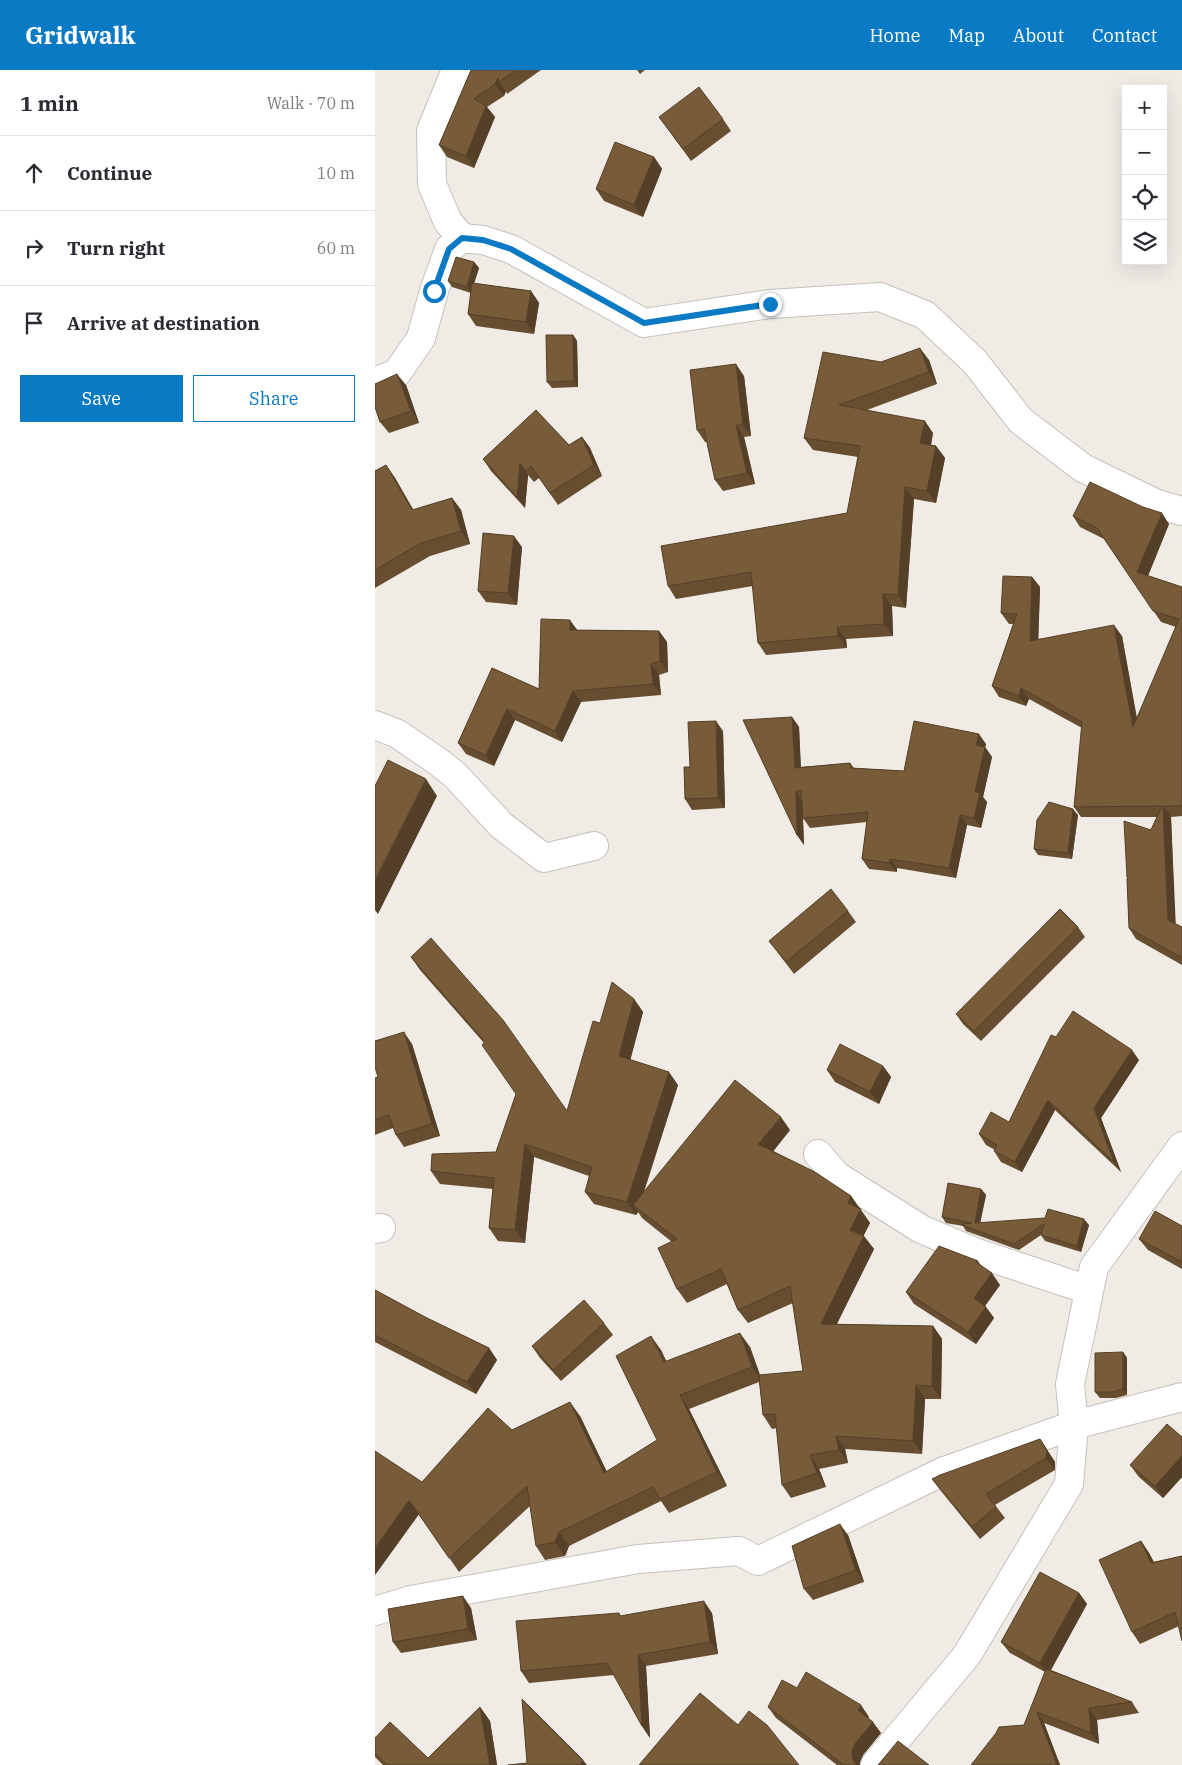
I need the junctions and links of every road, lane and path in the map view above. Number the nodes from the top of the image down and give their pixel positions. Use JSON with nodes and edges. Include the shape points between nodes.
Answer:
{"nodes":[{"id":1,"x":458,"y":70,"type":"edge"},
{"id":2,"x":462,"y":238,"type":"junction"},
{"id":3,"x":375,"y":382,"type":"edge"},
{"id":4,"x":1182,"y":510,"type":"edge"},
{"id":5,"x":375,"y":725,"type":"edge"},
{"id":6,"x":594,"y":846,"type":"dead end"},
{"id":7,"x":1182,"y":1146,"type":"edge"},
{"id":8,"x":818,"y":1154,"type":"dead end"},
{"id":9,"x":1089,"y":1290,"type":"junction"},
{"id":10,"x":1182,"y":1397,"type":"edge"},
{"id":11,"x":1074,"y":1425,"type":"junction"},
{"id":12,"x":375,"y":1611,"type":"edge"},
{"id":13,"x":875,"y":1765,"type":"edge"}],
"edges":[{"from":1,"to":2,"type":"street","via":[[431,131],[432,184],[448,222]]},
{"from":2,"to":3,"type":"street","via":[[449,249],[421,338],[397,373]]},
{"from":2,"to":4,"type":"street","via":[[483,240],[511,249],[644,323],[770,304],[880,296],[925,315],[975,362],[1021,420],[1083,468],[1157,504]]},
{"from":5,"to":6,"type":"street","via":[[398,734],[440,764],[501,825],[544,858]]},
{"from":7,"to":9,"type":"street","via":[[1094,1266]]},
{"from":8,"to":9,"type":"street","via":[[837,1176],[921,1229],[977,1253]]},
{"from":9,"to":11,"type":"street","via":[[1071,1384]]},
{"from":10,"to":11,"type":"street"},
{"from":11,"to":12,"type":"street","via":[[942,1472],[758,1560],[739,1551],[638,1559],[411,1600]]},
{"from":11,"to":13,"type":"street","via":[[1069,1484],[967,1655]]}]}
